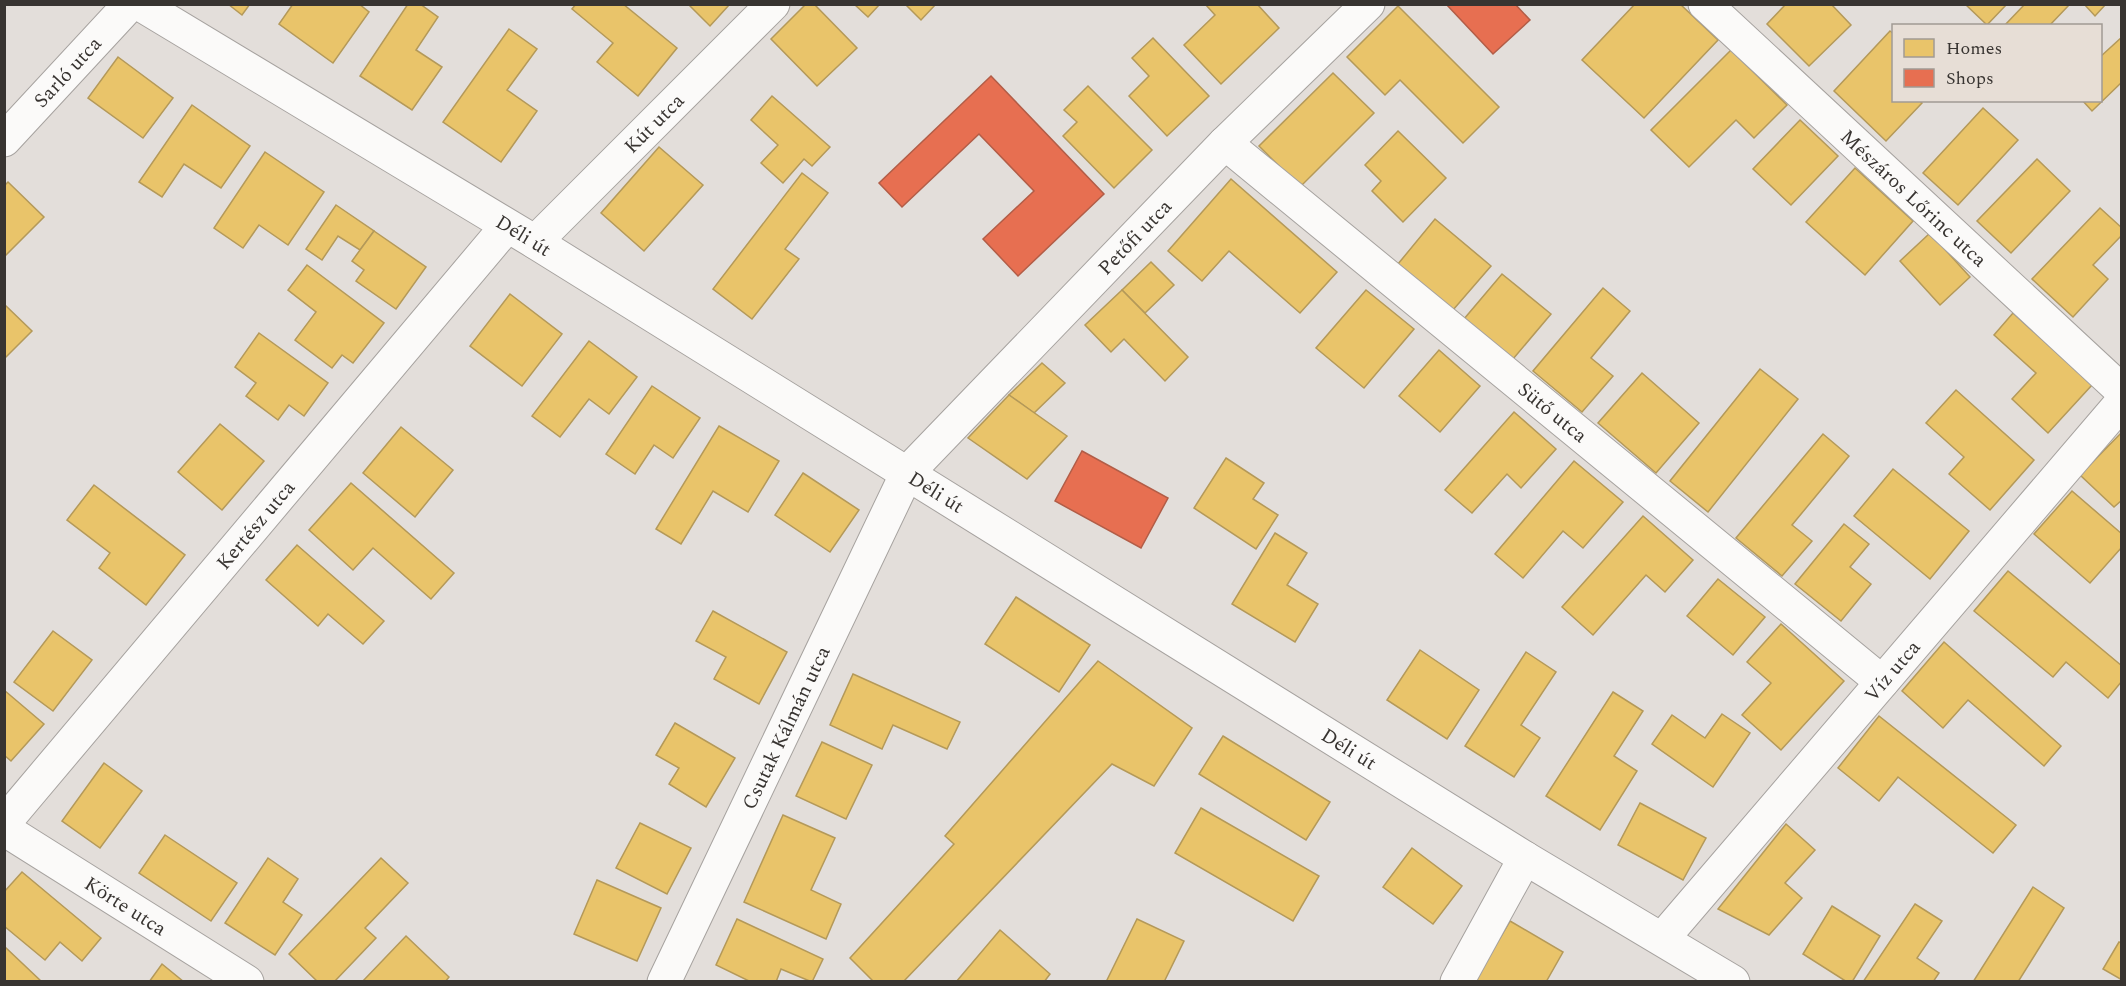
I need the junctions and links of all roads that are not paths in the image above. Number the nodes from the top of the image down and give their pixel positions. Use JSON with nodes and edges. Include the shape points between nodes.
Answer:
{"nodes":[{"id":1,"x":130,"y":4,"type":"edge"},
{"id":2,"x":140,"y":4,"type":"edge"},
{"id":3,"x":773,"y":4,"type":"edge"},
{"id":4,"x":1368,"y":4,"type":"edge"},
{"id":5,"x":1705,"y":4,"type":"edge"},
{"id":6,"x":4,"y":140,"type":"edge"},
{"id":7,"x":1225,"y":143,"type":"junction"},
{"id":8,"x":507,"y":226,"type":"junction"},
{"id":9,"x":535,"y":242,"type":"junction"},
{"id":10,"x":2121,"y":391,"type":"edge"},
{"id":11,"x":2121,"y":402,"type":"edge"},
{"id":12,"x":907,"y":473,"type":"junction"},
{"id":13,"x":1882,"y":682,"type":"junction"},
{"id":14,"x":4,"y":824,"type":"edge"},
{"id":15,"x":4,"y":829,"type":"edge"},
{"id":16,"x":1525,"y":858,"type":"junction"},
{"id":17,"x":1663,"y":938,"type":"junction"},
{"id":18,"x":247,"y":981,"type":"edge"},
{"id":19,"x":664,"y":981,"type":"edge"},
{"id":20,"x":1457,"y":981,"type":"edge"},
{"id":21,"x":1733,"y":981,"type":"edge"}],
"edges":[{"from":1,"to":6,"type":"street","name":"Sarló utca"},
{"from":2,"to":8,"type":"street","name":"Déli út"},
{"from":3,"to":9,"type":"street","name":"Kút utca"},
{"from":4,"to":7,"type":"street","name":"Petőfi utca"},
{"from":5,"to":10,"type":"street","name":"Mészáros Lőrinc utca"},
{"from":7,"to":12,"type":"street","name":"Petőfi utca"},
{"from":7,"to":13,"type":"street","name":"Sütő utca"},
{"from":8,"to":9,"type":"street","name":"Déli út"},
{"from":8,"to":14,"type":"street","name":"Kertész utca"},
{"from":9,"to":12,"type":"street","name":"Déli út"},
{"from":11,"to":13,"type":"street","name":"Víz utca"},
{"from":12,"to":16,"type":"street","name":"Déli út"},
{"from":12,"to":19,"type":"street","name":"Csutak Kálmán utca"},
{"from":13,"to":17,"type":"street","name":"Víz utca"},
{"from":15,"to":18,"type":"street","name":"Körte utca"},
{"from":16,"to":17,"type":"street","name":"Déli út"},
{"from":16,"to":20,"type":"street"},
{"from":17,"to":21,"type":"street","name":"Déli út"}]}
